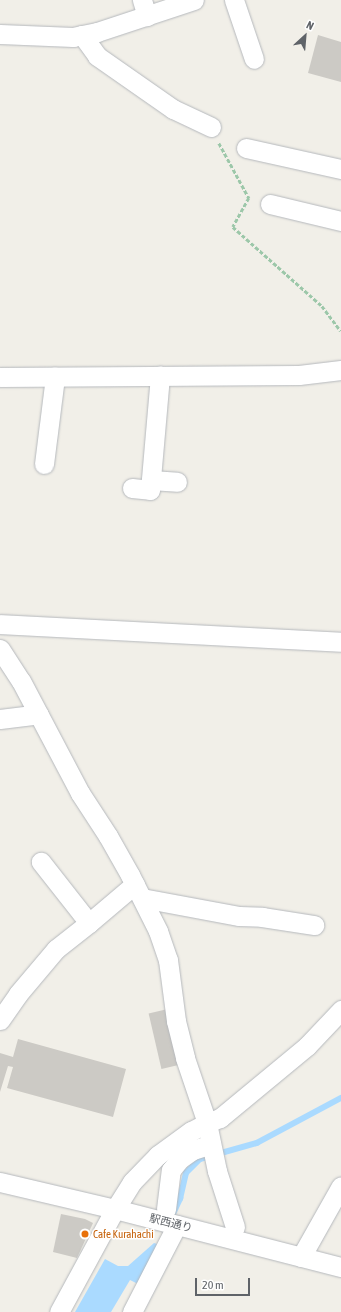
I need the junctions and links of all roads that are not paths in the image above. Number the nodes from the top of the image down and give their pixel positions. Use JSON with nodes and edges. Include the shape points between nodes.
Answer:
{"nodes":[{"id":1,"x":194,"y":0,"type":"edge"},
{"id":2,"x":234,"y":0,"type":"edge"},
{"id":3,"x":145,"y":8,"type":"edge"},
{"id":4,"x":0,"y":34,"type":"edge"},
{"id":5,"x":82,"y":35,"type":"junction"},
{"id":6,"x":254,"y":59,"type":"dead end"},
{"id":7,"x":211,"y":127,"type":"road end"},
{"id":8,"x":246,"y":148,"type":"dead end"},
{"id":9,"x":341,"y":169,"type":"edge"},
{"id":10,"x":270,"y":204,"type":"dead end"},
{"id":11,"x":341,"y":221,"type":"edge"},
{"id":12,"x":341,"y":370,"type":"edge"},
{"id":13,"x":160,"y":375,"type":"junction"},
{"id":14,"x":0,"y":377,"type":"edge"},
{"id":15,"x":55,"y":377,"type":"junction"},
{"id":16,"x":44,"y":464,"type":"dead end"},
{"id":17,"x":151,"y":480,"type":"junction"},
{"id":18,"x":177,"y":482,"type":"dead end"},
{"id":19,"x":132,"y":488,"type":"dead end"},
{"id":20,"x":0,"y":624,"type":"edge"},
{"id":21,"x":341,"y":642,"type":"edge"},
{"id":22,"x":0,"y":649,"type":"edge"},
{"id":23,"x":39,"y":714,"type":"junction"},
{"id":24,"x":0,"y":719,"type":"edge"},
{"id":25,"x":41,"y":862,"type":"dead end"},
{"id":26,"x":138,"y":891,"type":"junction"},
{"id":27,"x":89,"y":923,"type":"junction"},
{"id":28,"x":314,"y":925,"type":"dead end"},
{"id":29,"x":341,"y":1010,"type":"edge"},
{"id":30,"x":0,"y":1020,"type":"edge"},
{"id":31,"x":206,"y":1123,"type":"junction"},
{"id":32,"x":213,"y":1151,"type":"junction"},
{"id":33,"x":0,"y":1182,"type":"edge"},
{"id":34,"x":341,"y":1186,"type":"edge"},
{"id":35,"x":116,"y":1209,"type":"junction"},
{"id":36,"x":166,"y":1209,"type":"dead end"},
{"id":37,"x":178,"y":1225,"type":"junction"},
{"id":38,"x":235,"y":1227,"type":"dead end"},
{"id":39,"x":301,"y":1257,"type":"junction"},
{"id":40,"x":341,"y":1267,"type":"edge"},
{"id":41,"x":59,"y":1312,"type":"edge"},
{"id":42,"x":132,"y":1312,"type":"edge"}],
"edges":[{"from":1,"to":3,"type":"street"},
{"from":2,"to":6,"type":"street"},
{"from":3,"to":5,"type":"street","via":[[97,32]]},
{"from":4,"to":5,"type":"street"},
{"from":5,"to":7,"type":"street","via":[[97,56],[173,109]]},
{"from":8,"to":9,"type":"street"},
{"from":10,"to":11,"type":"street"},
{"from":12,"to":13,"type":"street","via":[[299,375]]},
{"from":13,"to":15,"type":"street"},
{"from":13,"to":17,"type":"street"},
{"from":14,"to":15,"type":"street"},
{"from":15,"to":16,"type":"street"},
{"from":17,"to":18,"type":"street"},
{"from":17,"to":19,"type":"street","via":[[150,490]]},
{"from":20,"to":21,"type":"street"},
{"from":22,"to":23,"type":"street"},
{"from":23,"to":24,"type":"street"},
{"from":23,"to":26,"type":"street","via":[[80,793],[108,836]]},
{"from":25,"to":27,"type":"street"},
{"from":26,"to":27,"type":"street"},
{"from":26,"to":28,"type":"street","via":[[239,916]]},
{"from":26,"to":31,"type":"street","via":[[158,931],[168,960],[176,1021]]},
{"from":27,"to":30,"type":"street","via":[[56,949]]},
{"from":29,"to":31,"type":"street","via":[[306,1046],[224,1115]]},
{"from":31,"to":32,"type":"street"},
{"from":31,"to":35,"type":"street","via":[[173,1143],[144,1168]]},
{"from":32,"to":36,"type":"street","via":[[193,1150],[180,1159],[171,1170]]},
{"from":32,"to":38,"type":"street"},
{"from":33,"to":35,"type":"street","name":"駅西通り"},
{"from":34,"to":39,"type":"street"},
{"from":35,"to":37,"type":"street","name":"駅西通り"},
{"from":35,"to":41,"type":"street"},
{"from":37,"to":39,"type":"street","name":"駅西通り"},
{"from":37,"to":42,"type":"street"},
{"from":39,"to":40,"type":"street","name":"駅西通り"}]}
